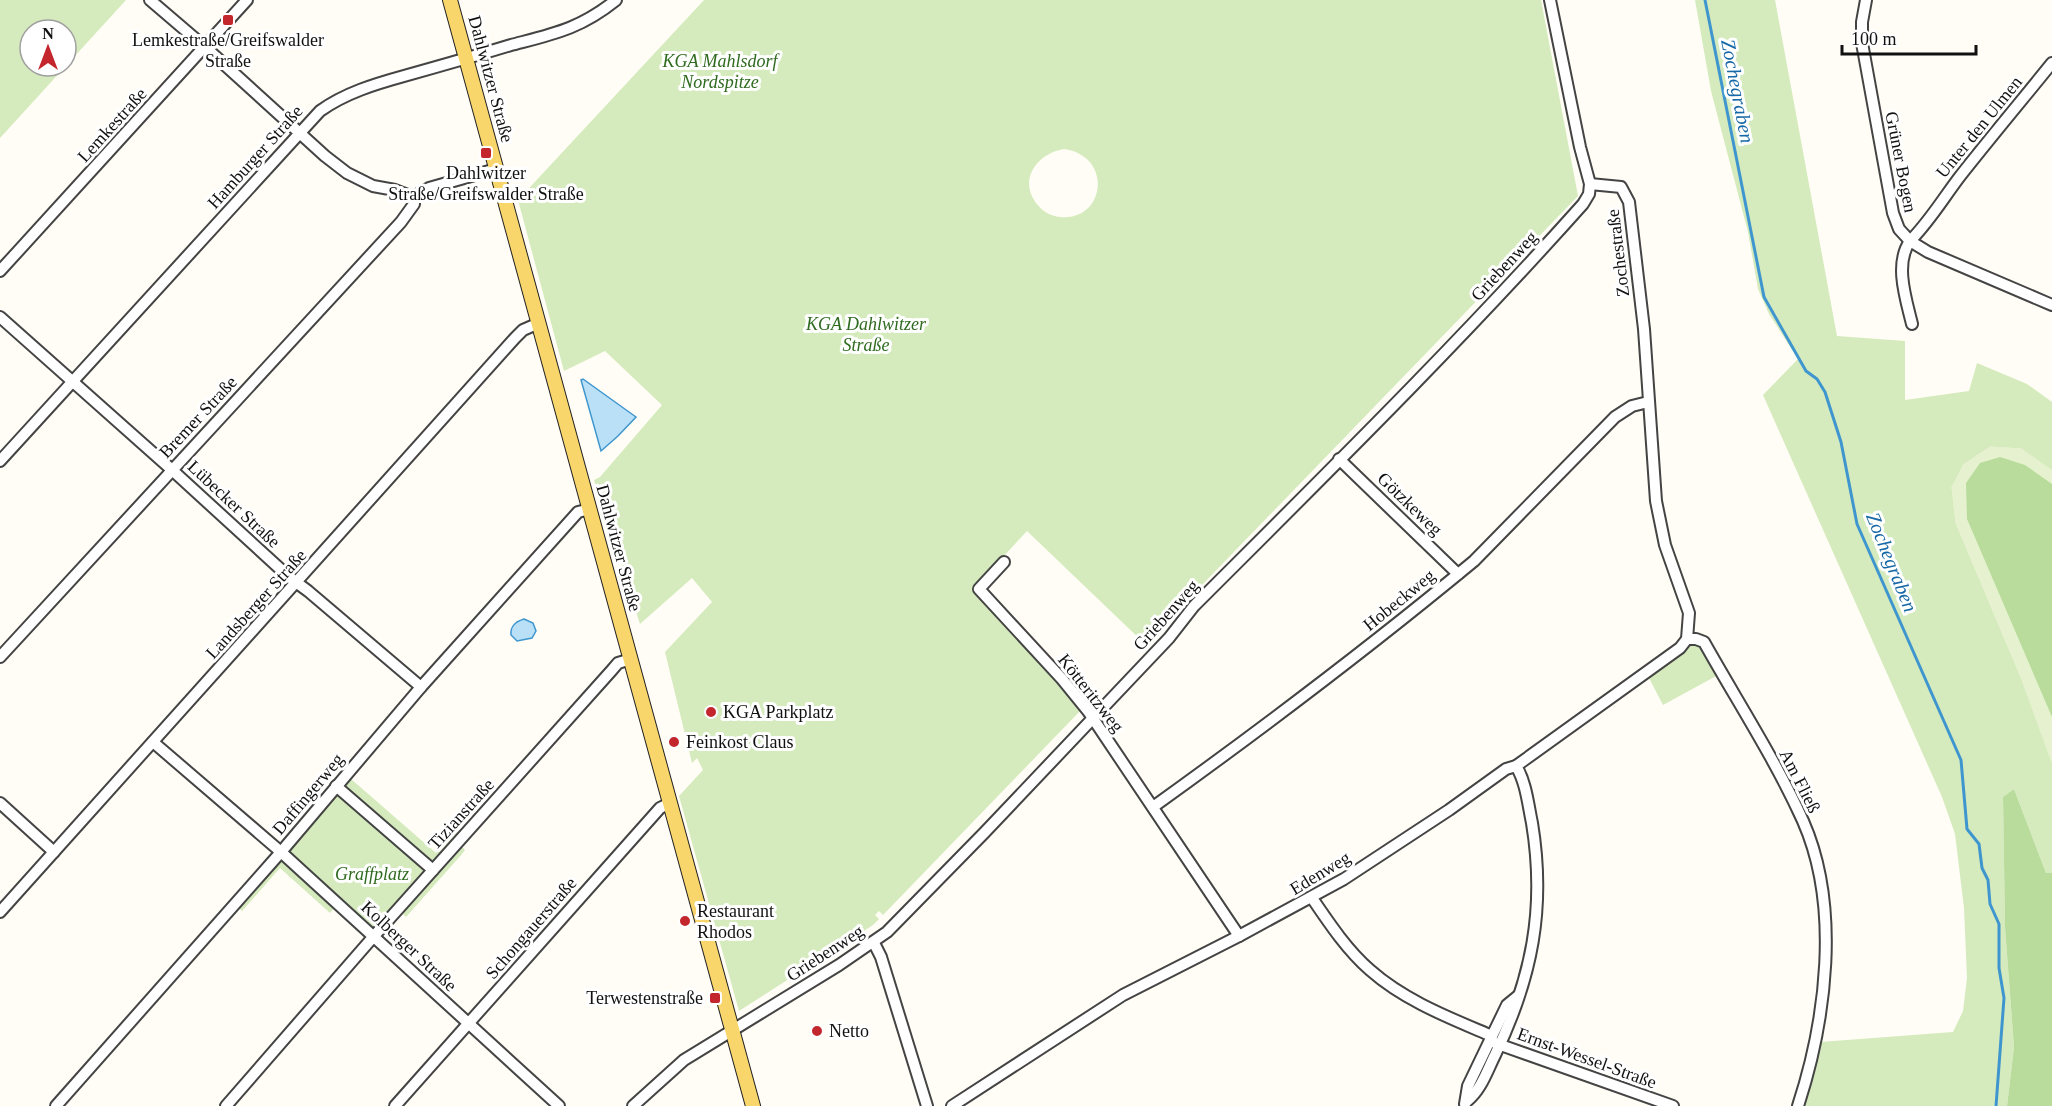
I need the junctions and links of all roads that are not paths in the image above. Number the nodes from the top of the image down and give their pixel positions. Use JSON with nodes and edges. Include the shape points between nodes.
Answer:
{"nodes":[{"id":1,"x":150,"y":0,"type":"edge"},
{"id":2,"x":247,"y":0,"type":"edge"},
{"id":3,"x":450,"y":0,"type":"edge"},
{"id":4,"x":616,"y":0,"type":"edge"},
{"id":5,"x":1551,"y":0,"type":"edge"},
{"id":6,"x":1866,"y":0,"type":"edge"},
{"id":7,"x":205,"y":47,"type":"junction"},
{"id":8,"x":466,"y":59,"type":"junction"},
{"id":9,"x":2052,"y":63,"type":"edge"},
{"id":10,"x":300,"y":132,"type":"junction"},
{"id":11,"x":496,"y":169,"type":"junction"},
{"id":12,"x":1590,"y":184,"type":"junction"},
{"id":13,"x":414,"y":196,"type":"junction"},
{"id":14,"x":1910,"y":241,"type":"junction"},
{"id":15,"x":0,"y":271,"type":"edge"},
{"id":16,"x":2052,"y":305,"type":"edge"},
{"id":17,"x":0,"y":317,"type":"edge"},
{"id":18,"x":539,"y":323,"type":"junction"},
{"id":19,"x":1912,"y":324,"type":"dead end"},
{"id":20,"x":73,"y":381,"type":"junction"},
{"id":21,"x":1648,"y":402,"type":"junction"},
{"id":22,"x":1339,"y":459,"type":"junction"},
{"id":23,"x":0,"y":461,"type":"edge"},
{"id":24,"x":171,"y":469,"type":"junction"},
{"id":25,"x":590,"y":509,"type":"junction"},
{"id":26,"x":1004,"y":561,"type":"dead end"},
{"id":27,"x":1458,"y":574,"type":"junction"},
{"id":28,"x":297,"y":583,"type":"junction"},
{"id":29,"x":1687,"y":639,"type":"junction"},
{"id":30,"x":0,"y":657,"type":"edge"},
{"id":31,"x":631,"y":659,"type":"junction"},
{"id":32,"x":421,"y":687,"type":"junction"},
{"id":33,"x":1092,"y":718,"type":"junction"},
{"id":34,"x":153,"y":742,"type":"junction"},
{"id":35,"x":1516,"y":766,"type":"junction"},
{"id":36,"x":336,"y":786,"type":"junction"},
{"id":37,"x":0,"y":803,"type":"edge"},
{"id":38,"x":670,"y":803,"type":"junction"},
{"id":39,"x":1153,"y":807,"type":"junction"},
{"id":40,"x":54,"y":852,"type":"junction"},
{"id":41,"x":281,"y":852,"type":"junction"},
{"id":42,"x":433,"y":870,"type":"junction"},
{"id":43,"x":1312,"y":898,"type":"junction"},
{"id":44,"x":0,"y":912,"type":"edge"},
{"id":45,"x":374,"y":936,"type":"junction"},
{"id":46,"x":1239,"y":936,"type":"junction"},
{"id":47,"x":874,"y":942,"type":"junction"},
{"id":48,"x":469,"y":1024,"type":"junction"},
{"id":49,"x":732,"y":1031,"type":"junction"},
{"id":50,"x":1494,"y":1040,"type":"junction"},
{"id":51,"x":1465,"y":1104,"type":"edge"},
{"id":52,"x":56,"y":1106,"type":"edge"},
{"id":53,"x":226,"y":1106,"type":"edge"},
{"id":54,"x":395,"y":1106,"type":"edge"},
{"id":55,"x":559,"y":1106,"type":"edge"},
{"id":56,"x":633,"y":1106,"type":"edge"},
{"id":57,"x":753,"y":1106,"type":"edge"},
{"id":58,"x":927,"y":1106,"type":"edge"},
{"id":59,"x":952,"y":1106,"type":"edge"},
{"id":60,"x":1673,"y":1106,"type":"edge"},
{"id":61,"x":1798,"y":1106,"type":"edge"}],
"edges":[{"from":1,"to":7,"type":"street"},
{"from":2,"to":7,"type":"street","name":"Lemkestraße"},
{"from":3,"to":8,"type":"main road","name":"Dahlwitzer Straße"},
{"from":4,"to":8,"type":"street","name":"Hamburger Straße","via":[[582,23],[553,35]]},
{"from":5,"to":12,"type":"street"},
{"from":6,"to":14,"type":"street","name":"Grüner Bogen","via":[[1862,43],[1886,176],[1893,213],[1899,229]]},
{"from":7,"to":10,"type":"street"},
{"from":7,"to":15,"type":"street","name":"Lemkestraße"},
{"from":8,"to":10,"type":"street","name":"Hamburger Straße","via":[[355,92],[320,111]]},
{"from":8,"to":11,"type":"main road","name":"Dahlwitzer Straße"},
{"from":9,"to":14,"type":"street","name":"Unter den Ulmen"},
{"from":10,"to":13,"type":"street","via":[[347,173],[374,186]]},
{"from":10,"to":20,"type":"street","name":"Hamburger Straße"},
{"from":11,"to":13,"type":"street"},
{"from":11,"to":18,"type":"main road","name":"Dahlwitzer Straße"},
{"from":12,"to":21,"type":"street","name":"Zochestraße","via":[[1622,187],[1629,202]]},
{"from":12,"to":22,"type":"street","name":"Griebenweg","via":[[1583,204],[1527,267]]},
{"from":13,"to":24,"type":"street","name":"Bremer Straße","via":[[414,204],[401,222]]},
{"from":14,"to":16,"type":"street"},
{"from":14,"to":19,"type":"street","via":[[1903,278]]},
{"from":17,"to":20,"type":"street","name":"Lübecker Straße"},
{"from":18,"to":25,"type":"main road","name":"Dahlwitzer Straße"},
{"from":18,"to":28,"type":"street","name":"Landsberger Straße","via":[[515,338]]},
{"from":20,"to":23,"type":"street","name":"Hamburger Straße"},
{"from":20,"to":24,"type":"street","name":"Lübecker Straße"},
{"from":21,"to":27,"type":"street","name":"Hobeckweg","via":[[1615,417]]},
{"from":21,"to":29,"type":"street","name":"Zochestraße","via":[[1656,501],[1665,545],[1689,613]]},
{"from":22,"to":27,"type":"street","name":"Götzkeweg"},
{"from":22,"to":33,"type":"street","name":"Griebenweg","via":[[1194,606],[1169,638]]},
{"from":24,"to":28,"type":"street","name":"Lübecker Straße"},
{"from":24,"to":30,"type":"street","name":"Bremer Straße"},
{"from":25,"to":31,"type":"main road","name":"Dahlwitzer Straße"},
{"from":25,"to":32,"type":"street","name":"Daffingerweg","via":[[578,512]]},
{"from":26,"to":33,"type":"street","name":"Kötteritzweg","via":[[979,589],[1062,679]]},
{"from":27,"to":39,"type":"street","name":"Hobeckweg","via":[[1355,658]]},
{"from":28,"to":32,"type":"street","name":"Lübecker Straße"},
{"from":28,"to":34,"type":"street","name":"Landsberger Straße"},
{"from":29,"to":35,"type":"street","name":"Edenweg","via":[[1680,648]]},
{"from":29,"to":61,"type":"street","name":"Am Fließ","via":[[1704,642],[1775,766],[1803,822],[1816,859],[1824,918],[1825,974],[1818,1035]]},
{"from":31,"to":38,"type":"main road","name":"Dahlwitzer Straße"},
{"from":31,"to":42,"type":"street","name":"Tizianstraße","via":[[618,663]]},
{"from":32,"to":36,"type":"street","name":"Daffingerweg"},
{"from":33,"to":39,"type":"street","name":"Kötteritzweg"},
{"from":33,"to":47,"type":"street","name":"Griebenweg","via":[[969,849]]},
{"from":34,"to":40,"type":"street","name":"Landsberger Straße"},
{"from":34,"to":41,"type":"street","name":"Kolberger Straße"},
{"from":35,"to":43,"type":"street","name":"Edenweg"},
{"from":35,"to":50,"type":"street","via":[[1534,834],[1537,894],[1533,948],[1516,1009]]},
{"from":36,"to":41,"type":"street","name":"Daffingerweg"},
{"from":36,"to":42,"type":"street"},
{"from":37,"to":40,"type":"street"},
{"from":38,"to":48,"type":"street","name":"Schongauerstraße","via":[[660,808]]},
{"from":38,"to":49,"type":"main road","name":"Dahlwitzer Straße"},
{"from":39,"to":46,"type":"street","name":"Kötteritzweg"},
{"from":40,"to":44,"type":"street","name":"Landsberger Straße"},
{"from":41,"to":45,"type":"street","name":"Kolberger Straße"},
{"from":41,"to":52,"type":"street","name":"Daffingerweg"},
{"from":42,"to":45,"type":"street","name":"Tizianstraße"},
{"from":43,"to":46,"type":"street","name":"Edenweg"},
{"from":43,"to":50,"type":"street","name":"Ernst-Wessel-Straße","via":[[1344,942],[1376,975],[1408,998]]},
{"from":45,"to":48,"type":"street","name":"Kolberger Straße"},
{"from":45,"to":53,"type":"street","name":"Tizianstraße"},
{"from":46,"to":59,"type":"street","name":"Edenweg","via":[[1123,995]]},
{"from":47,"to":49,"type":"street","name":"Griebenweg"},
{"from":47,"to":58,"type":"street"},
{"from":48,"to":54,"type":"street","name":"Schongauerstraße"},
{"from":48,"to":55,"type":"street","name":"Kolberger Straße"},
{"from":49,"to":56,"type":"street","via":[[684,1060]]},
{"from":49,"to":57,"type":"main road","name":"Dahlwitzer Straße"},
{"from":50,"to":51,"type":"street","via":[[1479,1089]]},
{"from":50,"to":60,"type":"street","name":"Ernst-Wessel-Straße"}]}
